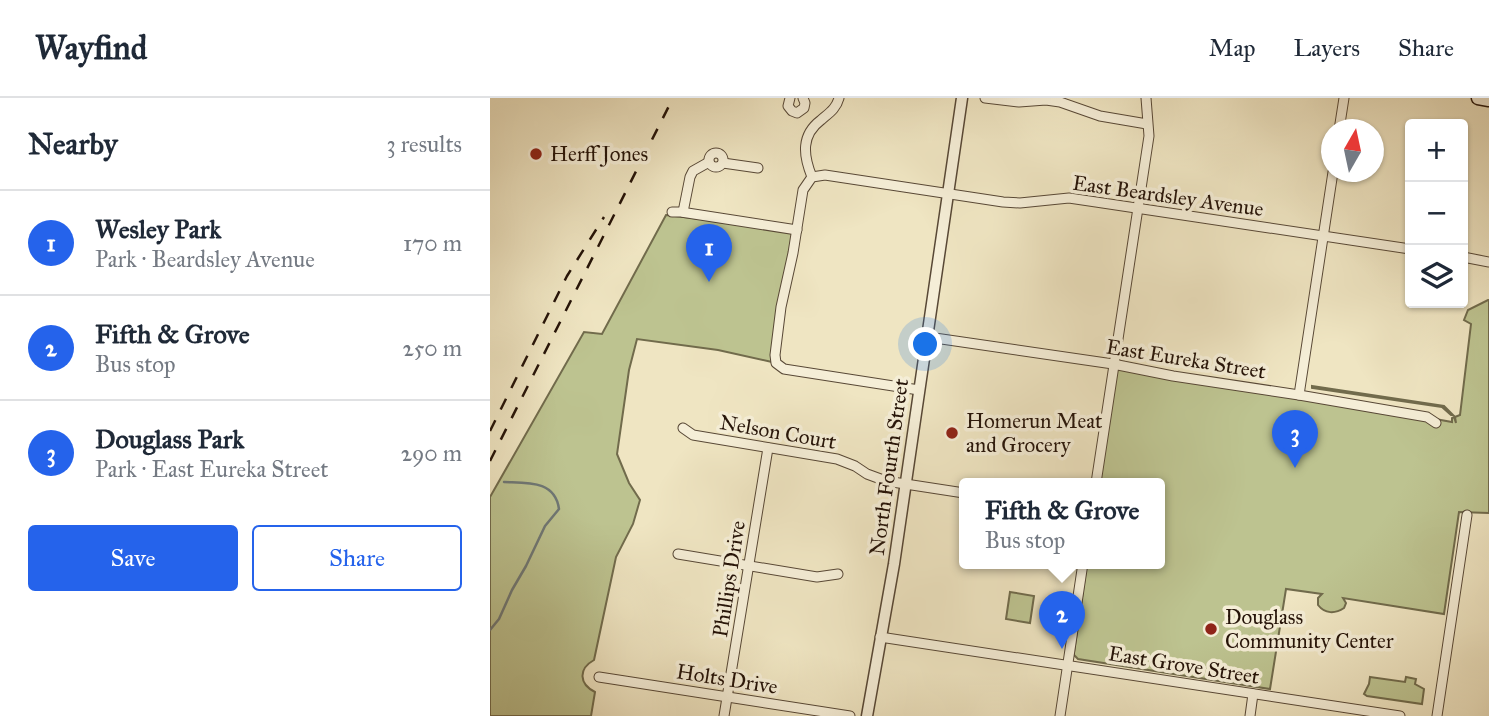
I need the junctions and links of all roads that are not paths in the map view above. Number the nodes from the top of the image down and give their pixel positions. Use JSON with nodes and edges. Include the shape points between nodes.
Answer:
{"nodes":[{"id":1,"x":790,"y":98,"type":"edge"},
{"id":2,"x":803,"y":98,"type":"edge"},
{"id":3,"x":839,"y":98,"type":"edge"},
{"id":4,"x":962,"y":98,"type":"edge"},
{"id":5,"x":985,"y":98,"type":"edge"},
{"id":6,"x":1146,"y":98,"type":"edge"},
{"id":7,"x":1344,"y":98,"type":"edge"},
{"id":8,"x":1478,"y":98,"type":"edge"},
{"id":9,"x":1489,"y":100,"type":"edge"},
{"id":10,"x":802,"y":110,"type":"junction"},
{"id":11,"x":1341,"y":119,"type":"edge"},
{"id":12,"x":1147,"y":124,"type":"junction"},
{"id":13,"x":814,"y":125,"type":"junction"},
{"id":14,"x":758,"y":168,"type":"dead end"},
{"id":15,"x":812,"y":177,"type":"junction"},
{"id":16,"x":1332,"y":182,"type":"edge"},
{"id":17,"x":948,"y":194,"type":"junction"},
{"id":18,"x":1138,"y":208,"type":"junction"},
{"id":19,"x":673,"y":212,"type":"dead end"},
{"id":20,"x":683,"y":212,"type":"junction"},
{"id":21,"x":797,"y":230,"type":"junction"},
{"id":22,"x":1324,"y":236,"type":"junction"},
{"id":23,"x":1405,"y":248,"type":"edge"},
{"id":24,"x":1468,"y":258,"type":"edge"},
{"id":25,"x":1489,"y":262,"type":"edge"},
{"id":26,"x":928,"y":337,"type":"junction"},
{"id":27,"x":1113,"y":365,"type":"junction"},
{"id":28,"x":919,"y":390,"type":"junction"},
{"id":29,"x":1299,"y":395,"type":"junction"},
{"id":30,"x":1436,"y":423,"type":"dead end"},
{"id":31,"x":683,"y":428,"type":"dead end"},
{"id":32,"x":768,"y":448,"type":"junction"},
{"id":33,"x":1097,"y":478,"type":"edge"},
{"id":34,"x":906,"y":484,"type":"junction"},
{"id":35,"x":959,"y":492,"type":"edge"},
{"id":36,"x":1467,"y":514,"type":"dead end"},
{"id":37,"x":678,"y":554,"type":"dead end"},
{"id":38,"x":749,"y":566,"type":"junction"},
{"id":39,"x":1082,"y":569,"type":"edge"},
{"id":40,"x":838,"y":574,"type":"dead end"},
{"id":41,"x":880,"y":637,"type":"junction"},
{"id":42,"x":1068,"y":665,"type":"junction"},
{"id":43,"x":599,"y":677,"type":"dead end"},
{"id":44,"x":1253,"y":694,"type":"junction"},
{"id":45,"x":727,"y":697,"type":"junction"},
{"id":46,"x":724,"y":716,"type":"edge"},
{"id":47,"x":850,"y":716,"type":"edge"},
{"id":48,"x":867,"y":716,"type":"edge"},
{"id":49,"x":1060,"y":716,"type":"edge"},
{"id":50,"x":1250,"y":716,"type":"edge"},
{"id":51,"x":1400,"y":716,"type":"edge"},
{"id":52,"x":1437,"y":716,"type":"edge"}],
"edges":[{"from":1,"to":10,"type":"street","via":[[789,109]]},
{"from":2,"to":10,"type":"street"},
{"from":3,"to":13,"type":"street","via":[[834,109]]},
{"from":4,"to":17,"type":"street","name":"North Fourth Street"},
{"from":5,"to":12,"type":"street","via":[[1060,102],[1100,117]]},
{"from":6,"to":12,"type":"street"},
{"from":7,"to":11,"type":"street"},
{"from":8,"to":9,"type":"main road"},
{"from":10,"to":13,"type":"street"},
{"from":12,"to":18,"type":"street"},
{"from":13,"to":15,"type":"street","via":[[804,153]]},
{"from":14,"to":20,"type":"street","via":[[723,163],[716,152],[710,155],[709,162],[692,172]]},
{"from":15,"to":17,"type":"street","name":"East Beardsley Avenue"},
{"from":15,"to":21,"type":"street","via":[[803,190]]},
{"from":16,"to":22,"type":"street"},
{"from":17,"to":18,"type":"street","name":"East Beardsley Avenue","via":[[1020,203],[1069,198]]},
{"from":17,"to":26,"type":"street","name":"North Fourth Street"},
{"from":18,"to":22,"type":"street","name":"East Beardsley Avenue"},
{"from":18,"to":27,"type":"street"},
{"from":19,"to":20,"type":"street"},
{"from":20,"to":21,"type":"street"},
{"from":21,"to":28,"type":"street","via":[[776,363],[804,373]]},
{"from":22,"to":23,"type":"street","name":"East Beardsley Avenue"},
{"from":22,"to":29,"type":"street"},
{"from":24,"to":25,"type":"street"},
{"from":26,"to":27,"type":"street","name":"East Eureka Street"},
{"from":26,"to":28,"type":"street","name":"North Fourth Street"},
{"from":27,"to":29,"type":"street","name":"East Eureka Street"},
{"from":27,"to":33,"type":"street"},
{"from":28,"to":34,"type":"street","name":"North Fourth Street"},
{"from":29,"to":30,"type":"street","name":"East Eureka Street","via":[[1427,416]]},
{"from":31,"to":32,"type":"street","name":"Nelson Court","via":[[693,435]]},
{"from":32,"to":34,"type":"street","name":"Nelson Court","via":[[837,459],[876,478]]},
{"from":32,"to":38,"type":"street","name":"Phillips Drive"},
{"from":34,"to":35,"type":"street","name":"Nelson Court"},
{"from":34,"to":41,"type":"street","name":"North Fourth Street"},
{"from":36,"to":52,"type":"street"},
{"from":37,"to":38,"type":"street"},
{"from":38,"to":40,"type":"street","via":[[817,577]]},
{"from":38,"to":45,"type":"street","name":"Phillips Drive"},
{"from":39,"to":42,"type":"street"},
{"from":41,"to":42,"type":"street","name":"East Grove Street"},
{"from":41,"to":48,"type":"street","name":"North Fourth Street"},
{"from":42,"to":44,"type":"street","name":"East Grove Street"},
{"from":42,"to":49,"type":"street"},
{"from":43,"to":45,"type":"street","name":"Holts Drive"},
{"from":44,"to":50,"type":"street"},
{"from":44,"to":51,"type":"street","name":"East Grove Street"},
{"from":45,"to":46,"type":"street","name":"Phillips Drive"},
{"from":45,"to":47,"type":"street","name":"Holts Drive"}]}
